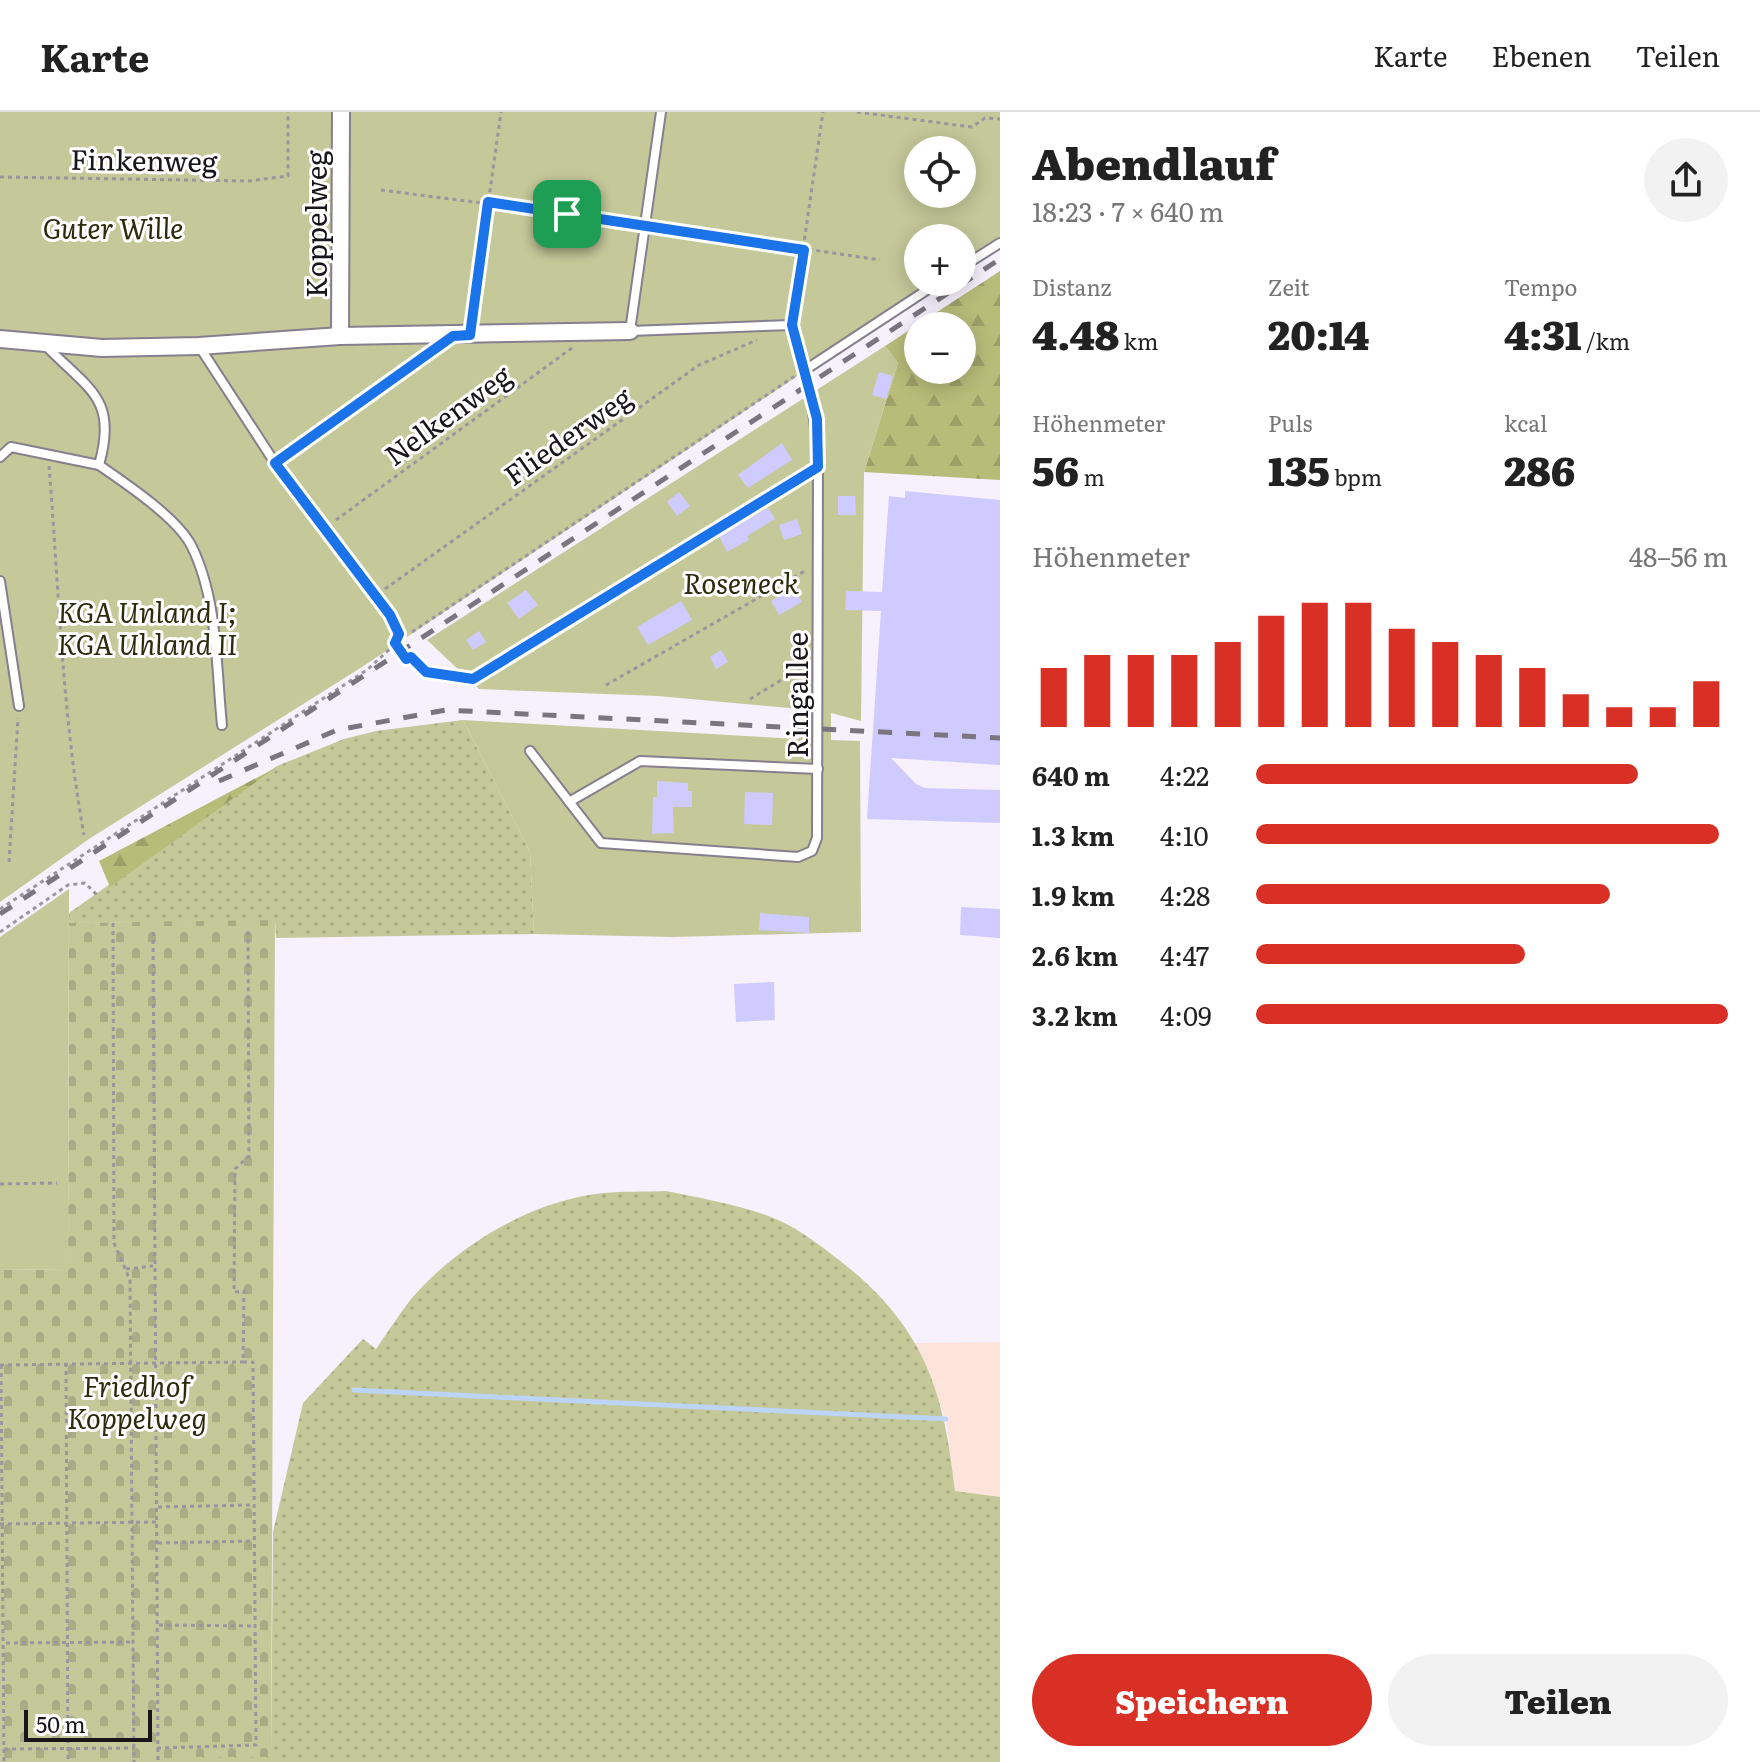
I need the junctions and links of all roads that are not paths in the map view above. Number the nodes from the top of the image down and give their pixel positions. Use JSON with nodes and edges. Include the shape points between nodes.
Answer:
{"nodes":[{"id":1,"x":341,"y":112,"type":"edge"},
{"id":2,"x":661,"y":112,"type":"edge"},
{"id":3,"x":1000,"y":243,"type":"edge"},
{"id":4,"x":976,"y":258,"type":"edge"},
{"id":5,"x":918,"y":296,"type":"edge"},
{"id":6,"x":630,"y":331,"type":"junction"},
{"id":7,"x":340,"y":336,"type":"junction"},
{"id":8,"x":0,"y":339,"type":"edge"},
{"id":9,"x":45,"y":345,"type":"junction"},
{"id":10,"x":199,"y":346,"type":"junction"},
{"id":11,"x":805,"y":370,"type":"junction"},
{"id":12,"x":0,"y":457,"type":"edge"},
{"id":13,"x":99,"y":465,"type":"junction"},
{"id":14,"x":0,"y":581,"type":"edge"},
{"id":15,"x":398,"y":639,"type":"road end"},
{"id":16,"x":19,"y":706,"type":"road end"},
{"id":17,"x":222,"y":725,"type":"dead end"},
{"id":18,"x":530,"y":751,"type":"dead end"},
{"id":19,"x":818,"y":769,"type":"junction"},
{"id":20,"x":569,"y":802,"type":"junction"}],
"edges":[{"from":1,"to":7,"type":"street","name":"Koppelweg"},
{"from":2,"to":6,"type":"lane"},
{"from":3,"to":4,"type":"lane"},
{"from":5,"to":11,"type":"lane"},
{"from":6,"to":7,"type":"street"},
{"from":6,"to":11,"type":"lane","name":"Ringallee","via":[[792,325]]},
{"from":7,"to":10,"type":"street"},
{"from":8,"to":9,"type":"street"},
{"from":9,"to":10,"type":"street"},
{"from":9,"to":13,"type":"lane","via":[[102,403],[107,437]]},
{"from":10,"to":15,"type":"lane","via":[[275,463],[376,596]]},
{"from":11,"to":19,"type":"lane","name":"Ringallee","via":[[817,419]]},
{"from":12,"to":13,"type":"lane","via":[[11,447]]},
{"from":13,"to":17,"type":"lane","via":[[141,493],[190,543],[209,600]]},
{"from":14,"to":16,"type":"lane"},
{"from":18,"to":20,"type":"lane","name":"Ringallee"},
{"from":19,"to":20,"type":"lane","via":[[640,761]]},
{"from":19,"to":20,"type":"lane","name":"Ringallee","via":[[817,838],[812,851],[798,857],[601,843]]}]}
